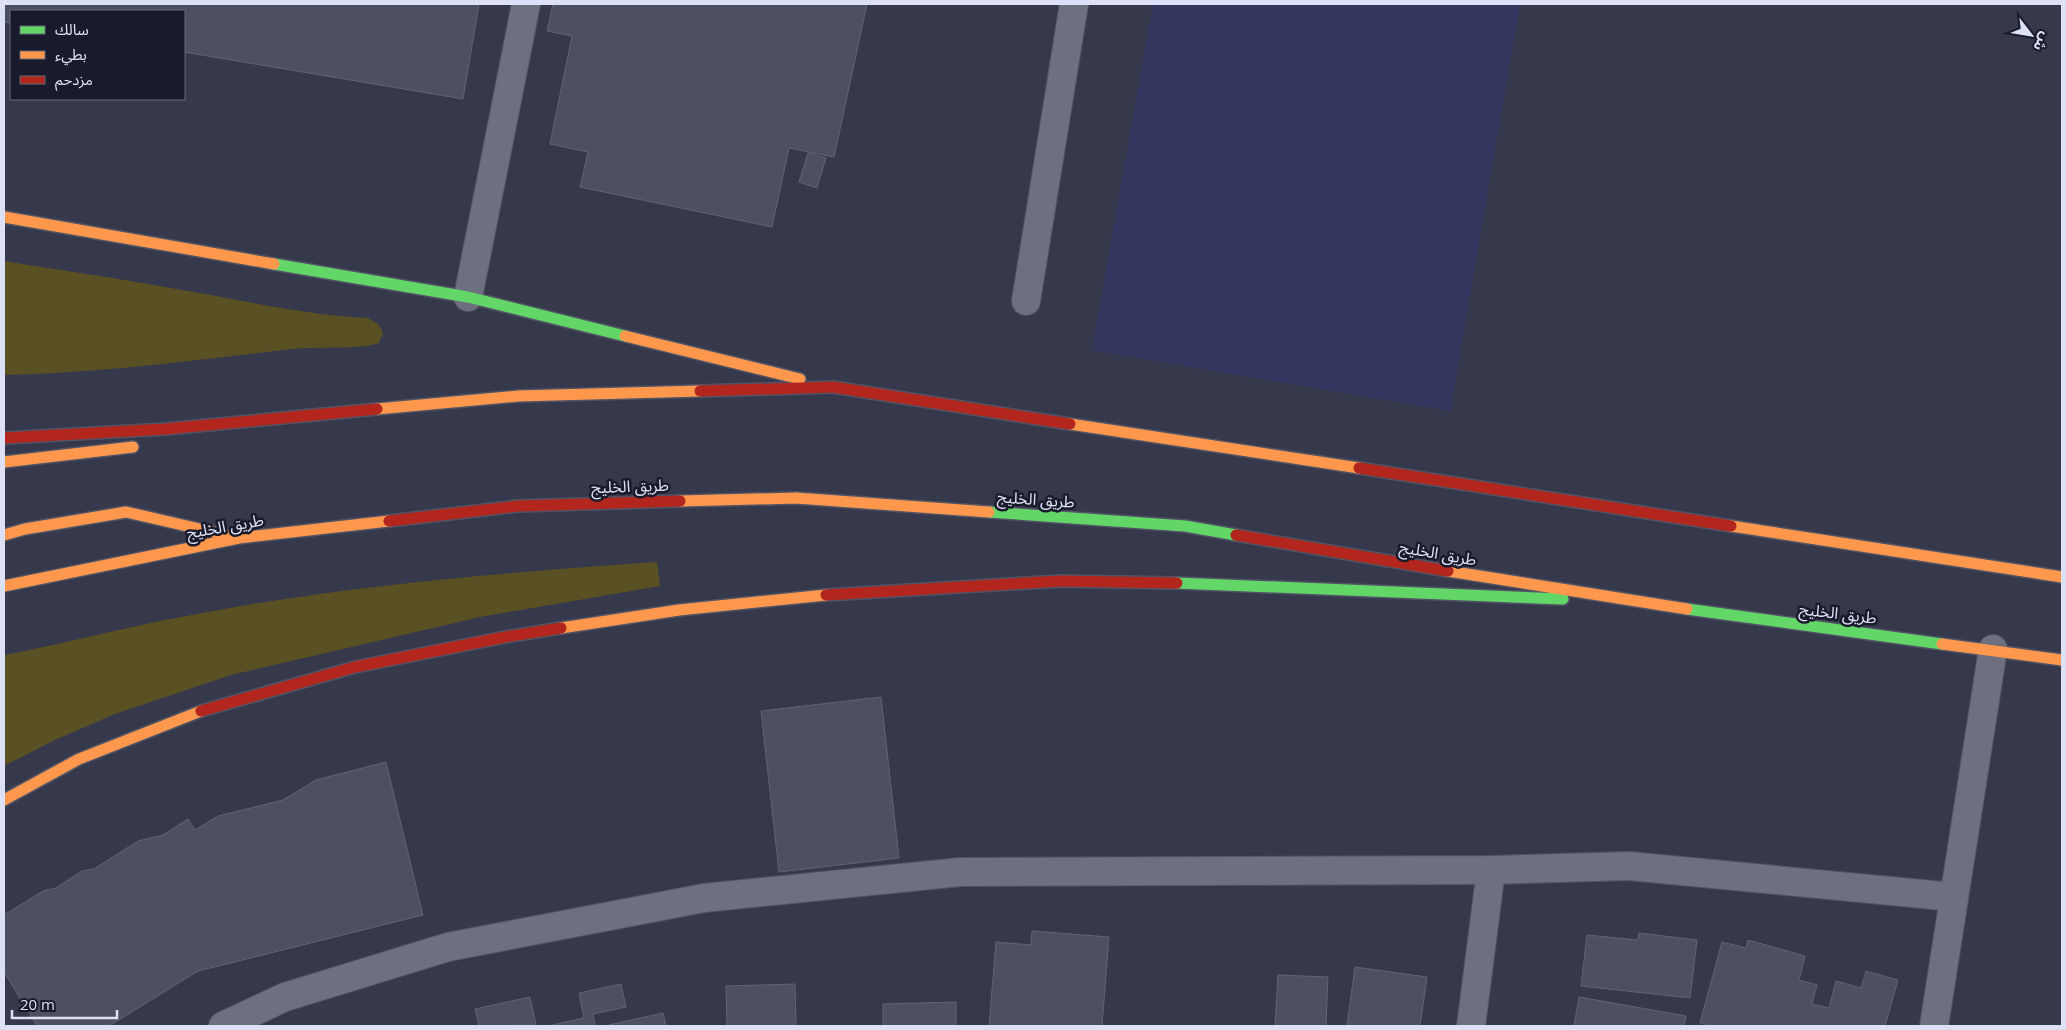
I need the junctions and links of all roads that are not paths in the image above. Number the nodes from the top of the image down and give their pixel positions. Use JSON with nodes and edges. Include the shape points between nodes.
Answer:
{"nodes":[{"id":1,"x":526,"y":4,"type":"edge"},
{"id":2,"x":1074,"y":4,"type":"edge"},
{"id":3,"x":4,"y":217,"type":"edge"},
{"id":4,"x":468,"y":296,"type":"junction"},
{"id":5,"x":1026,"y":301,"type":"dead end"},
{"id":6,"x":834,"y":387,"type":"junction"},
{"id":7,"x":234,"y":422,"type":"junction"},
{"id":8,"x":4,"y":438,"type":"edge"},
{"id":9,"x":159,"y":441,"type":"dead end"},
{"id":10,"x":140,"y":445,"type":"dead end"},
{"id":11,"x":4,"y":462,"type":"edge"},
{"id":12,"x":4,"y":535,"type":"edge"},
{"id":13,"x":239,"y":538,"type":"junction"},
{"id":14,"x":2062,"y":577,"type":"edge"},
{"id":15,"x":4,"y":586,"type":"edge"},
{"id":16,"x":1633,"y":602,"type":"junction"},
{"id":17,"x":1993,"y":649,"type":"junction"},
{"id":18,"x":2062,"y":660,"type":"edge"},
{"id":19,"x":4,"y":800,"type":"edge"},
{"id":20,"x":1491,"y":870,"type":"junction"},
{"id":21,"x":1954,"y":897,"type":"junction"},
{"id":22,"x":223,"y":1026,"type":"edge"},
{"id":23,"x":1471,"y":1026,"type":"edge"},
{"id":24,"x":1934,"y":1026,"type":"edge"}],
"edges":[{"from":1,"to":4,"type":"street"},
{"from":2,"to":5,"type":"street"},
{"from":3,"to":4,"type":"main road"},
{"from":4,"to":6,"type":"main road"},
{"from":6,"to":7,"type":"main road","via":[[518,396]]},
{"from":6,"to":14,"type":"main road"},
{"from":7,"to":8,"type":"main road"},
{"from":7,"to":9,"type":"main road"},
{"from":10,"to":11,"type":"main road","via":[[121,450]]},
{"from":12,"to":13,"type":"main road","via":[[126,512]]},
{"from":13,"to":15,"type":"main road","name":"طريق الخليج"},
{"from":13,"to":16,"type":"main road","name":"طريق الخليج","via":[[518,506],[796,498],[1185,526]]},
{"from":16,"to":17,"type":"main road","name":"طريق الخليج"},
{"from":16,"to":19,"type":"main road","via":[[1216,584],[1060,581],[846,593],[679,610],[505,637],[356,666],[184,716],[79,759]]},
{"from":17,"to":18,"type":"main road","name":"طريق الخليج"},
{"from":17,"to":21,"type":"street"},
{"from":20,"to":21,"type":"street","via":[[1629,866]]},
{"from":20,"to":22,"type":"street","via":[[960,872],[704,898],[448,947],[285,997]]},
{"from":20,"to":23,"type":"street"},
{"from":21,"to":24,"type":"street"}]}
